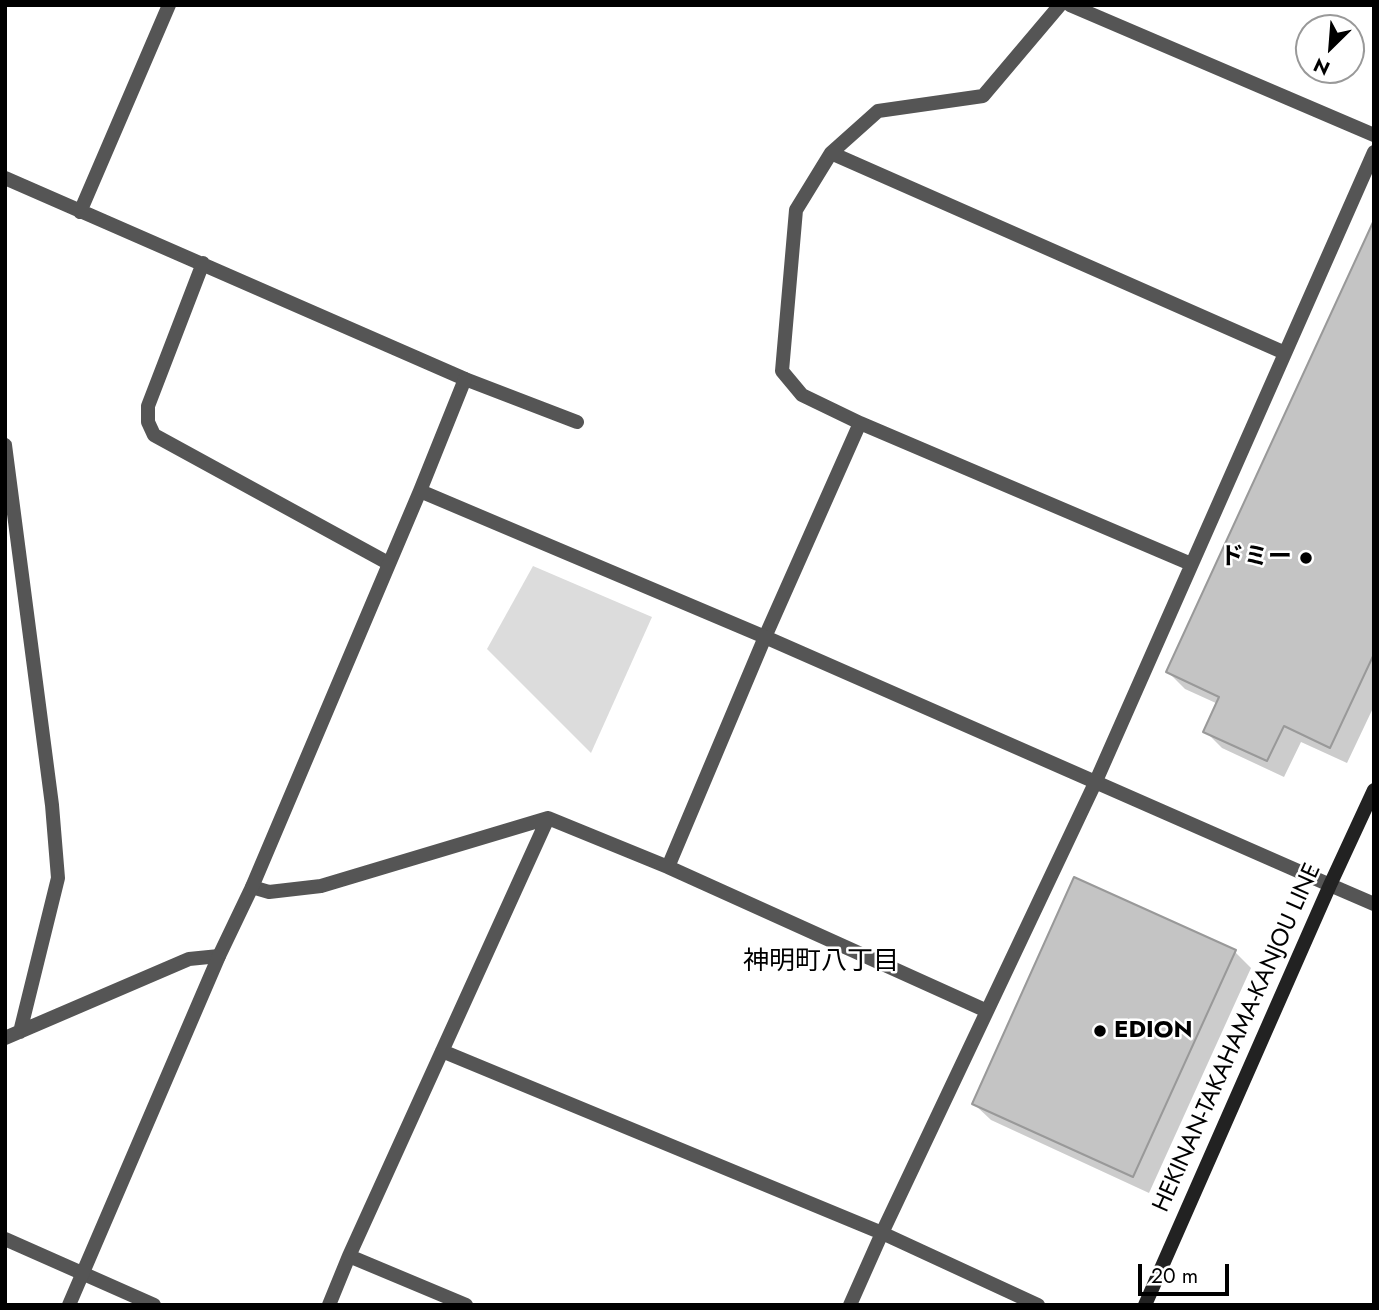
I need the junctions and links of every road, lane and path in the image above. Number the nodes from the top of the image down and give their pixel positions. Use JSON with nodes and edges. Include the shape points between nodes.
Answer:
{"nodes":[{"id":1,"x":169,"y":5,"type":"edge"},
{"id":2,"x":1060,"y":5,"type":"edge"},
{"id":3,"x":1070,"y":5,"type":"edge"},
{"id":4,"x":1374,"y":135,"type":"edge"},
{"id":5,"x":1374,"y":152,"type":"edge"},
{"id":6,"x":831,"y":153,"type":"junction"},
{"id":7,"x":5,"y":178,"type":"edge"},
{"id":8,"x":80,"y":212,"type":"junction"},
{"id":9,"x":203,"y":263,"type":"junction"},
{"id":10,"x":1285,"y":353,"type":"junction"},
{"id":11,"x":465,"y":379,"type":"junction"},
{"id":12,"x":576,"y":422,"type":"dead end"},
{"id":13,"x":860,"y":423,"type":"junction"},
{"id":14,"x":5,"y":445,"type":"edge"},
{"id":15,"x":420,"y":491,"type":"junction"},
{"id":16,"x":388,"y":563,"type":"junction"},
{"id":17,"x":1191,"y":564,"type":"junction"},
{"id":18,"x":765,"y":637,"type":"junction"},
{"id":19,"x":1096,"y":781,"type":"junction"},
{"id":20,"x":1374,"y":790,"type":"edge"},
{"id":21,"x":548,"y":818,"type":"junction"},
{"id":22,"x":668,"y":867,"type":"junction"},
{"id":23,"x":1330,"y":885,"type":"junction"},
{"id":24,"x":253,"y":887,"type":"junction"},
{"id":25,"x":1374,"y":904,"type":"edge"},
{"id":26,"x":219,"y":956,"type":"junction"},
{"id":27,"x":987,"y":1011,"type":"junction"},
{"id":28,"x":20,"y":1032,"type":"junction"},
{"id":29,"x":5,"y":1038,"type":"edge"},
{"id":30,"x":442,"y":1051,"type":"junction"},
{"id":31,"x":882,"y":1233,"type":"junction"},
{"id":32,"x":5,"y":1239,"type":"edge"},
{"id":33,"x":349,"y":1256,"type":"junction"},
{"id":34,"x":82,"y":1274,"type":"junction"},
{"id":35,"x":69,"y":1305,"type":"edge"},
{"id":36,"x":154,"y":1305,"type":"edge"},
{"id":37,"x":329,"y":1305,"type":"edge"},
{"id":38,"x":466,"y":1305,"type":"edge"},
{"id":39,"x":850,"y":1305,"type":"edge"},
{"id":40,"x":1038,"y":1305,"type":"edge"},
{"id":41,"x":1146,"y":1305,"type":"edge"}],
"edges":[{"from":1,"to":8,"type":"street"},
{"from":2,"to":6,"type":"street","via":[[983,96],[878,111]]},
{"from":3,"to":4,"type":"street"},
{"from":5,"to":10,"type":"street"},
{"from":6,"to":10,"type":"street"},
{"from":6,"to":13,"type":"street","via":[[796,210],[782,371],[802,394]]},
{"from":7,"to":8,"type":"street"},
{"from":8,"to":9,"type":"street"},
{"from":9,"to":11,"type":"street"},
{"from":9,"to":16,"type":"street","via":[[148,406],[154,436]]},
{"from":10,"to":17,"type":"street"},
{"from":11,"to":12,"type":"street"},
{"from":11,"to":15,"type":"street"},
{"from":13,"to":17,"type":"street"},
{"from":13,"to":18,"type":"street"},
{"from":14,"to":28,"type":"street","via":[[58,878]]},
{"from":15,"to":16,"type":"street"},
{"from":15,"to":18,"type":"street"},
{"from":16,"to":24,"type":"street"},
{"from":17,"to":19,"type":"street"},
{"from":18,"to":19,"type":"street"},
{"from":18,"to":22,"type":"street"},
{"from":19,"to":23,"type":"street"},
{"from":19,"to":27,"type":"street"},
{"from":20,"to":23,"type":"main road","name":"HEKINAN-TAKAHAMA-KANJOU LINE"},
{"from":21,"to":22,"type":"street"},
{"from":21,"to":24,"type":"street","via":[[321,886],[269,892]]},
{"from":21,"to":30,"type":"street"},
{"from":22,"to":27,"type":"street"},
{"from":23,"to":25,"type":"street"},
{"from":23,"to":41,"type":"main road","name":"HEKINAN-TAKAHAMA-KANJOU LINE"},
{"from":24,"to":26,"type":"street"},
{"from":26,"to":28,"type":"street","via":[[188,959]]},
{"from":26,"to":34,"type":"street"},
{"from":27,"to":31,"type":"street"},
{"from":28,"to":29,"type":"street"},
{"from":30,"to":31,"type":"street"},
{"from":30,"to":33,"type":"street"},
{"from":31,"to":39,"type":"street"},
{"from":31,"to":40,"type":"street"},
{"from":32,"to":34,"type":"street"},
{"from":33,"to":37,"type":"street"},
{"from":33,"to":38,"type":"street"},
{"from":34,"to":35,"type":"street"},
{"from":34,"to":36,"type":"street"}]}
